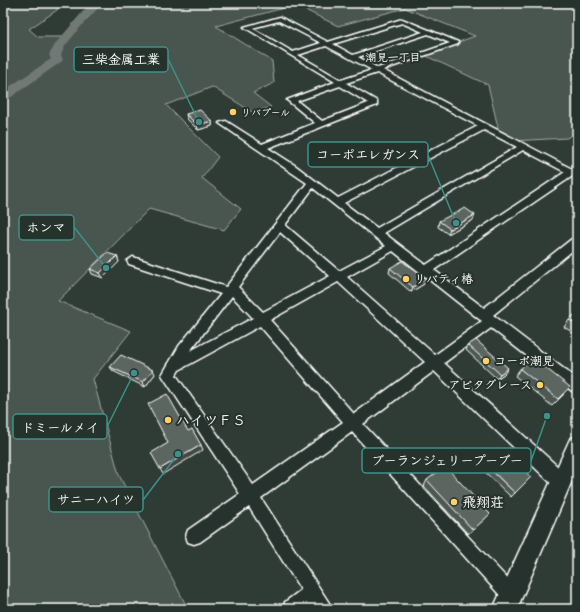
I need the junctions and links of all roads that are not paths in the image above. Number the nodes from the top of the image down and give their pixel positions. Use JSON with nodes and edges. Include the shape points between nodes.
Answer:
{"nodes":[{"id":1,"x":428,"y":32,"type":"junction"},
{"id":2,"x":328,"y":44,"type":"junction"},
{"id":3,"x":294,"y":54,"type":"junction"},
{"id":4,"x":352,"y":57,"type":"junction"},
{"id":5,"x":378,"y":70,"type":"junction"},
{"id":6,"x":342,"y":83,"type":"junction"},
{"id":7,"x":223,"y":123,"type":"dead end"},
{"id":8,"x":320,"y":123,"type":"junction"},
{"id":9,"x":483,"y":127,"type":"junction"},
{"id":10,"x":523,"y":147,"type":"junction"},
{"id":11,"x":260,"y":148,"type":"junction"},
{"id":12,"x":574,"y":171,"type":"edge"},
{"id":13,"x":312,"y":183,"type":"junction"},
{"id":14,"x":338,"y":202,"type":"junction"},
{"id":15,"x":279,"y":225,"type":"junction"},
{"id":16,"x":376,"y":233,"type":"junction"},
{"id":17,"x":577,"y":241,"type":"edge"},
{"id":18,"x":394,"y":246,"type":"junction"},
{"id":19,"x":133,"y":261,"type":"dead end"},
{"id":20,"x":426,"y":270,"type":"junction"},
{"id":21,"x":338,"y":276,"type":"junction"},
{"id":22,"x":230,"y":290,"type":"junction"},
{"id":23,"x":487,"y":319,"type":"junction"},
{"id":24,"x":263,"y":320,"type":"junction"},
{"id":25,"x":434,"y":362,"type":"junction"},
{"id":26,"x":172,"y":368,"type":"junction"},
{"id":27,"x":577,"y":387,"type":"edge"},
{"id":28,"x":353,"y":423,"type":"junction"},
{"id":29,"x":577,"y":446,"type":"edge"},
{"id":30,"x":561,"y":481,"type":"junction"},
{"id":31,"x":251,"y":496,"type":"junction"},
{"id":32,"x":194,"y":536,"type":"dead end"},
{"id":33,"x":312,"y":592,"type":"junction"},
{"id":34,"x":508,"y":602,"type":"edge"},
{"id":35,"x":292,"y":609,"type":"edge"},
{"id":36,"x":324,"y":609,"type":"edge"}],
"edges":[{"from":1,"to":2,"type":"street","via":[[402,22]]},
{"from":1,"to":4,"type":"street"},
{"from":1,"to":5,"type":"street","via":[[456,43]]},
{"from":2,"to":3,"type":"street"},
{"from":2,"to":3,"type":"street","via":[[280,19],[247,27]]},
{"from":2,"to":4,"type":"street"},
{"from":3,"to":6,"type":"street"},
{"from":4,"to":5,"type":"street"},
{"from":5,"to":6,"type":"street"},
{"from":5,"to":9,"type":"street"},
{"from":6,"to":8,"type":"street","via":[[291,100]]},
{"from":6,"to":8,"type":"street","via":[[374,102]]},
{"from":7,"to":11,"type":"street"},
{"from":8,"to":11,"type":"street"},
{"from":9,"to":10,"type":"street"},
{"from":9,"to":14,"type":"street"},
{"from":10,"to":12,"type":"street"},
{"from":10,"to":16,"type":"street"},
{"from":11,"to":13,"type":"street"},
{"from":12,"to":20,"type":"street"},
{"from":13,"to":14,"type":"street"},
{"from":13,"to":15,"type":"street"},
{"from":14,"to":16,"type":"street"},
{"from":15,"to":21,"type":"street"},
{"from":15,"to":22,"type":"street"},
{"from":16,"to":18,"type":"street"},
{"from":17,"to":23,"type":"street"},
{"from":18,"to":20,"type":"street"},
{"from":18,"to":21,"type":"street"},
{"from":19,"to":22,"type":"street"},
{"from":20,"to":23,"type":"street"},
{"from":21,"to":24,"type":"street"},
{"from":21,"to":25,"type":"street"},
{"from":22,"to":24,"type":"street"},
{"from":22,"to":26,"type":"street"},
{"from":23,"to":25,"type":"street"},
{"from":23,"to":27,"type":"street"},
{"from":24,"to":26,"type":"street"},
{"from":24,"to":28,"type":"street"},
{"from":25,"to":28,"type":"street"},
{"from":25,"to":30,"type":"street"},
{"from":26,"to":31,"type":"street","via":[[169,375]]},
{"from":28,"to":31,"type":"street"},
{"from":28,"to":34,"type":"street"},
{"from":29,"to":30,"type":"main road"},
{"from":30,"to":34,"type":"main road"},
{"from":31,"to":32,"type":"street"},
{"from":31,"to":33,"type":"street"},
{"from":33,"to":35,"type":"street"},
{"from":33,"to":36,"type":"street"}]}
